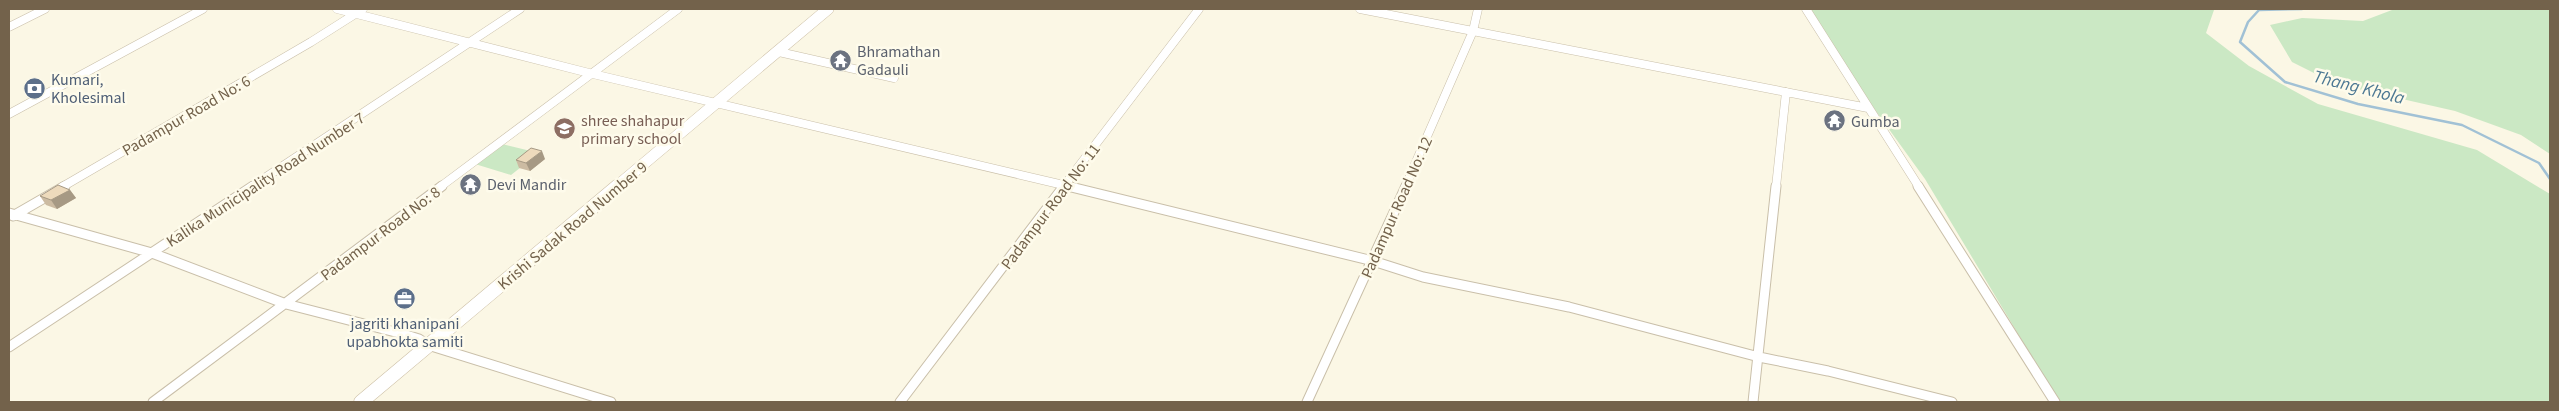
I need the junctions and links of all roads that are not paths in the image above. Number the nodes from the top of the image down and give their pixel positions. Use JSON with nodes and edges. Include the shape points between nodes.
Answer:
{"nodes":[{"id":1,"x":46,"y":9,"type":"edge"},
{"id":2,"x":203,"y":9,"type":"edge"},
{"id":3,"x":337,"y":9,"type":"edge"},
{"id":4,"x":520,"y":9,"type":"edge"},
{"id":5,"x":678,"y":9,"type":"edge"},
{"id":6,"x":828,"y":9,"type":"edge"},
{"id":7,"x":1199,"y":9,"type":"edge"},
{"id":8,"x":1360,"y":9,"type":"edge"},
{"id":9,"x":1478,"y":9,"type":"edge"},
{"id":10,"x":1806,"y":9,"type":"edge"},
{"id":11,"x":358,"y":11,"type":"edge"},
{"id":12,"x":9,"y":27,"type":"edge"},
{"id":13,"x":1472,"y":31,"type":"junction"},
{"id":14,"x":472,"y":42,"type":"junction"},
{"id":15,"x":779,"y":52,"type":"junction"},
{"id":16,"x":593,"y":74,"type":"junction"},
{"id":17,"x":894,"y":78,"type":"dead end"},
{"id":18,"x":1786,"y":92,"type":"junction"},
{"id":19,"x":719,"y":101,"type":"junction"},
{"id":20,"x":1868,"y":108,"type":"junction"},
{"id":21,"x":9,"y":114,"type":"edge"},
{"id":22,"x":1065,"y":187,"type":"junction"},
{"id":23,"x":11,"y":216,"type":"edge"},
{"id":24,"x":152,"y":253,"type":"junction"},
{"id":25,"x":1373,"y":261,"type":"junction"},
{"id":26,"x":286,"y":304,"type":"junction"},
{"id":27,"x":428,"y":345,"type":"junction"},
{"id":28,"x":9,"y":347,"type":"edge"},
{"id":29,"x":1759,"y":357,"type":"junction"},
{"id":30,"x":153,"y":402,"type":"edge"},
{"id":31,"x":361,"y":402,"type":"edge"},
{"id":32,"x":610,"y":402,"type":"edge"},
{"id":33,"x":900,"y":402,"type":"edge"},
{"id":34,"x":1307,"y":402,"type":"edge"},
{"id":35,"x":1753,"y":402,"type":"edge"},
{"id":36,"x":1952,"y":402,"type":"edge"},
{"id":37,"x":2055,"y":402,"type":"edge"}],
"edges":[{"from":1,"to":12,"type":"street"},
{"from":2,"to":21,"type":"street"},
{"from":3,"to":11,"type":"street"},
{"from":4,"to":14,"type":"street","name":"Kalika Municipality Road Number 7"},
{"from":5,"to":16,"type":"street","name":"Padampur Road No: 8"},
{"from":6,"to":15,"type":"street","name":"Krishi Sadak Road Number 9"},
{"from":7,"to":22,"type":"street","name":"Padampur Road No: 11"},
{"from":8,"to":13,"type":"street"},
{"from":9,"to":13,"type":"street","name":"Padampur Road No: 12"},
{"from":10,"to":20,"type":"street"},
{"from":11,"to":14,"type":"street"},
{"from":11,"to":23,"type":"street","name":"Padampur Road No: 6","via":[[302,47]]},
{"from":13,"to":18,"type":"street"},
{"from":13,"to":25,"type":"street","name":"Padampur Road No: 12"},
{"from":14,"to":16,"type":"street"},
{"from":14,"to":24,"type":"street","name":"Kalika Municipality Road Number 7"},
{"from":15,"to":17,"type":"street"},
{"from":15,"to":19,"type":"street","name":"Krishi Sadak Road Number 9"},
{"from":16,"to":19,"type":"street"},
{"from":16,"to":26,"type":"street","name":"Padampur Road No: 8"},
{"from":18,"to":20,"type":"street"},
{"from":18,"to":29,"type":"street"},
{"from":19,"to":22,"type":"street"},
{"from":19,"to":27,"type":"street","name":"Krishi Sadak Road Number 9"},
{"from":20,"to":37,"type":"street"},
{"from":22,"to":25,"type":"street"},
{"from":22,"to":33,"type":"street","name":"Padampur Road No: 11"},
{"from":23,"to":24,"type":"street"},
{"from":24,"to":26,"type":"street"},
{"from":24,"to":28,"type":"street","name":"Kalika Municipality Road Number 7"},
{"from":25,"to":29,"type":"street","via":[[1424,277],[1570,307]]},
{"from":25,"to":34,"type":"street","name":"Padampur Road No: 12"},
{"from":26,"to":27,"type":"street","via":[[403,334]]},
{"from":26,"to":30,"type":"street","name":"Padampur Road No: 8"},
{"from":27,"to":31,"type":"street","name":"Krishi Sadak Road Number 9"},
{"from":27,"to":32,"type":"street"},
{"from":29,"to":35,"type":"street"},
{"from":29,"to":36,"type":"street"}]}
